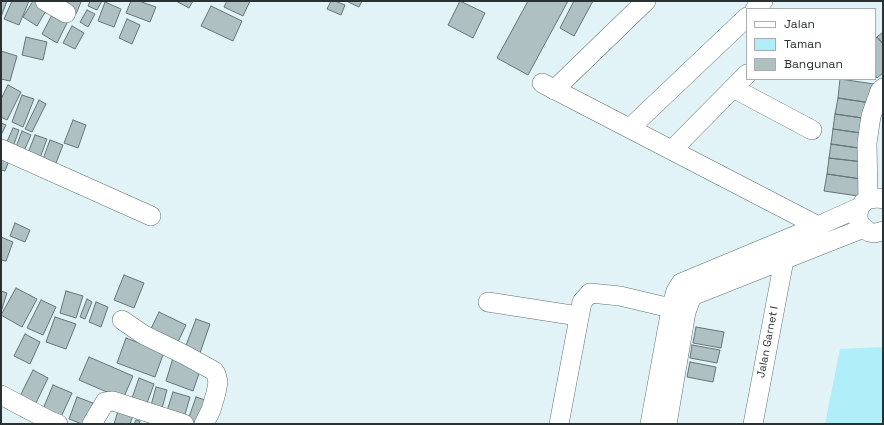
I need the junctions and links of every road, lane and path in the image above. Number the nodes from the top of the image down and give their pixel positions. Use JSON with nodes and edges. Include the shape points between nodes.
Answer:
{"nodes":[{"id":1,"x":46,"y":1,"type":"edge"},
{"id":2,"x":646,"y":1,"type":"edge"},
{"id":3,"x":66,"y":13,"type":"dead end"},
{"id":4,"x":746,"y":18,"type":"edge"},
{"id":5,"x":746,"y":75,"type":"edge"},
{"id":6,"x":733,"y":88,"type":"junction"},
{"id":7,"x":883,"y":88,"type":"edge"},
{"id":8,"x":883,"y":112,"type":"edge"},
{"id":9,"x":630,"y":128,"type":"junction"},
{"id":10,"x":812,"y":130,"type":"dead end"},
{"id":11,"x":1,"y":149,"type":"edge"},
{"id":12,"x":672,"y":150,"type":"junction"},
{"id":13,"x":872,"y":201,"type":"edge"},
{"id":14,"x":151,"y":216,"type":"dead end"},
{"id":15,"x":818,"y":226,"type":"junction"},
{"id":16,"x":864,"y":228,"type":"junction"},
{"id":17,"x":883,"y":231,"type":"edge"},
{"id":18,"x":784,"y":260,"type":"junction"},
{"id":19,"x":488,"y":302,"type":"dead end"},
{"id":20,"x":679,"y":310,"type":"junction"},
{"id":21,"x":578,"y":316,"type":"junction"},
{"id":22,"x":122,"y":320,"type":"dead end"},
{"id":23,"x":1,"y":396,"type":"edge"},
{"id":24,"x":58,"y":424,"type":"edge"},
{"id":25,"x":92,"y":424,"type":"edge"},
{"id":26,"x":184,"y":424,"type":"edge"},
{"id":27,"x":204,"y":424,"type":"edge"},
{"id":28,"x":559,"y":424,"type":"edge"},
{"id":29,"x":650,"y":424,"type":"edge"},
{"id":30,"x":667,"y":424,"type":"edge"},
{"id":31,"x":753,"y":424,"type":"edge"}],
"edges":[{"from":1,"to":3,"type":"street"},
{"from":2,"to":9,"type":"street","via":[[548,86]]},
{"from":4,"to":9,"type":"street"},
{"from":5,"to":6,"type":"street"},
{"from":6,"to":10,"type":"street"},
{"from":6,"to":12,"type":"street"},
{"from":7,"to":13,"type":"street","via":[[871,116],[867,143]]},
{"from":8,"to":13,"type":"street"},
{"from":9,"to":12,"type":"street"},
{"from":11,"to":14,"type":"street"},
{"from":12,"to":15,"type":"street"},
{"from":13,"to":15,"type":"street"},
{"from":13,"to":16,"type":"street","via":[[858,213],[860,224]]},
{"from":15,"to":20,"type":"street","via":[[681,283],[676,291]]},
{"from":16,"to":17,"type":"street","via":[[874,233]]},
{"from":16,"to":18,"type":"street"},
{"from":18,"to":20,"type":"street","via":[[692,296]]},
{"from":18,"to":31,"type":"street","name":"Jalan Garnet I"},
{"from":19,"to":21,"type":"street"},
{"from":20,"to":21,"type":"street","via":[[620,296],[590,293],[582,302]]},
{"from":20,"to":29,"type":"street"},
{"from":20,"to":30,"type":"street"},
{"from":21,"to":28,"type":"street"},
{"from":22,"to":27,"type":"street","via":[[144,335],[216,374],[216,392]]},
{"from":23,"to":24,"type":"street"},
{"from":25,"to":26,"type":"street","via":[[106,402]]}]}
